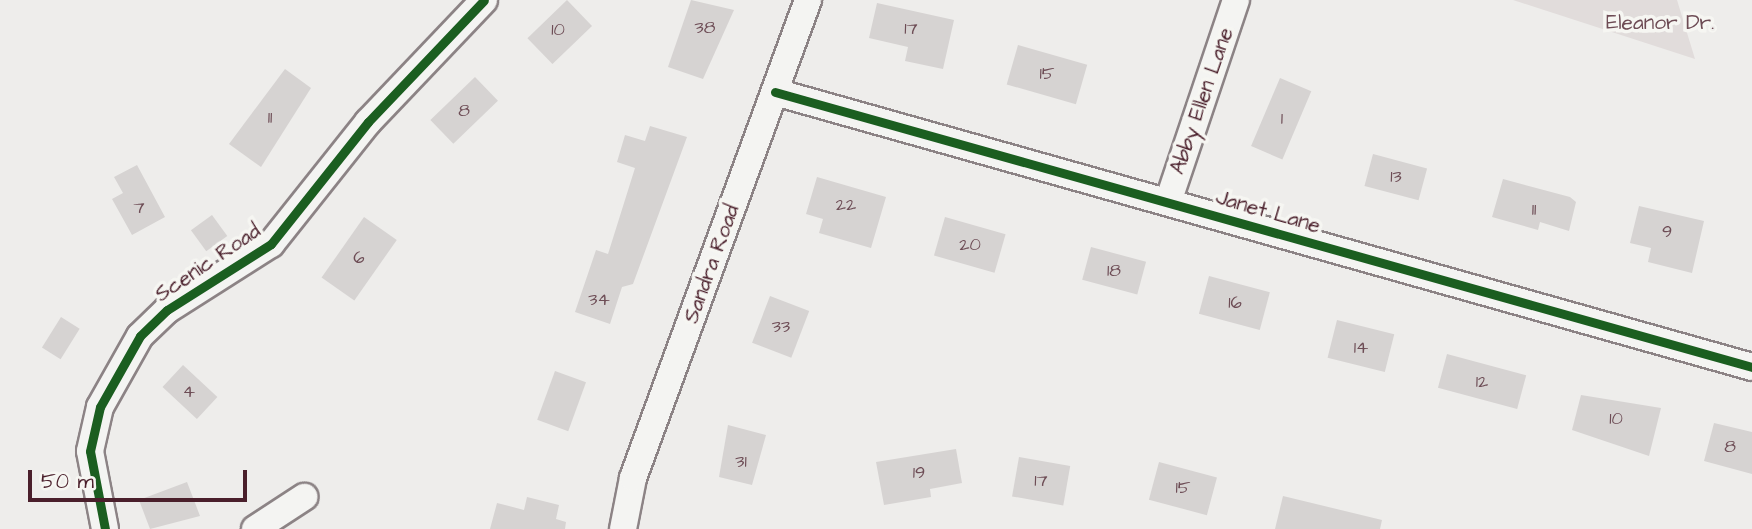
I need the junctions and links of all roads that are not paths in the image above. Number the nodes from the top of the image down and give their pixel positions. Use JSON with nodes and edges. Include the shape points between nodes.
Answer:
{"nodes":[{"id":1,"x":484,"y":0,"type":"edge"},
{"id":2,"x":808,"y":0,"type":"edge"},
{"id":3,"x":1236,"y":0,"type":"edge"},
{"id":4,"x":775,"y":92,"type":"junction"},
{"id":5,"x":1168,"y":202,"type":"junction"},
{"id":6,"x":1752,"y":367,"type":"edge"},
{"id":7,"x":304,"y":497,"type":"dead end"},
{"id":8,"x":105,"y":529,"type":"edge"},
{"id":9,"x":255,"y":529,"type":"edge"},
{"id":10,"x":623,"y":529,"type":"edge"}],
"edges":[{"from":1,"to":8,"type":"street","name":"Scenic Road","via":[[376,113],[271,244],[167,310],[140,336],[100,407],[90,451]]},
{"from":2,"to":4,"type":"street","name":"Sandra Road"},
{"from":3,"to":5,"type":"street","name":"Abby Ellen Lane"},
{"from":4,"to":5,"type":"street","name":"Janet Lane"},
{"from":4,"to":10,"type":"street","name":"Sandra Road","via":[[633,478]]},
{"from":5,"to":6,"type":"street","name":"Janet Lane"},
{"from":7,"to":9,"type":"street"}]}
